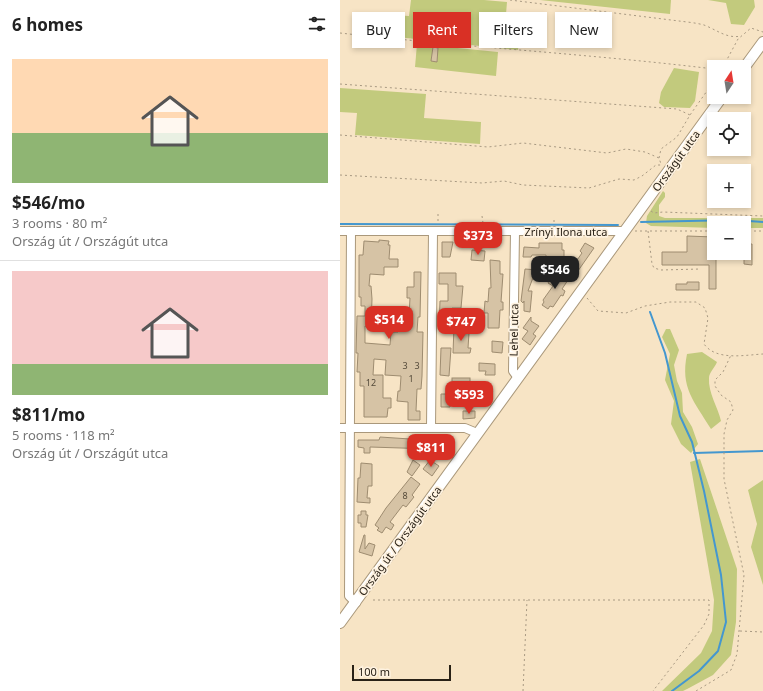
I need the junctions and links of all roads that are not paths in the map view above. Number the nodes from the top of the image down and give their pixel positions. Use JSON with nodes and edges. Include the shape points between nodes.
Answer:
{"nodes":[{"id":1,"x":763,"y":42,"type":"edge"},
{"id":2,"x":750,"y":60,"type":"edge"},
{"id":3,"x":716,"y":104,"type":"edge"},
{"id":4,"x":627,"y":228,"type":"junction"},
{"id":5,"x":340,"y":231,"type":"edge"},
{"id":6,"x":351,"y":231,"type":"junction"},
{"id":7,"x":433,"y":232,"type":"junction"},
{"id":8,"x":515,"y":232,"type":"junction"},
{"id":9,"x":518,"y":378,"type":"junction"},
{"id":10,"x":340,"y":428,"type":"edge"},
{"id":11,"x":350,"y":428,"type":"junction"},
{"id":12,"x":431,"y":428,"type":"junction"},
{"id":13,"x":477,"y":433,"type":"junction"},
{"id":14,"x":356,"y":603,"type":"junction"},
{"id":15,"x":340,"y":623,"type":"edge"}],
"edges":[{"from":1,"to":2,"type":"main road"},
{"from":3,"to":4,"type":"main road","name":"Országút utca","via":[[664,168],[643,206]]},
{"from":4,"to":8,"type":"street","name":"Zrínyi Ilona utca"},
{"from":4,"to":9,"type":"main road","name":"Ország út / Országút utca"},
{"from":5,"to":6,"type":"street","name":"Zrínyi Ilona utca"},
{"from":6,"to":7,"type":"street","name":"Zrínyi Ilona utca"},
{"from":6,"to":11,"type":"street"},
{"from":7,"to":8,"type":"street","name":"Zrínyi Ilona utca"},
{"from":7,"to":12,"type":"street"},
{"from":8,"to":9,"type":"street","name":"Lehel utca","via":[[513,371]]},
{"from":9,"to":13,"type":"main road","name":"Ország út / Országút utca"},
{"from":10,"to":11,"type":"street"},
{"from":11,"to":12,"type":"street"},
{"from":11,"to":14,"type":"street","via":[[349,596]]},
{"from":12,"to":13,"type":"street","via":[[466,428]]},
{"from":13,"to":14,"type":"main road","name":"Ország út / Országút utca"},
{"from":14,"to":15,"type":"main road","name":"Ország út / Országút utca"}]}
